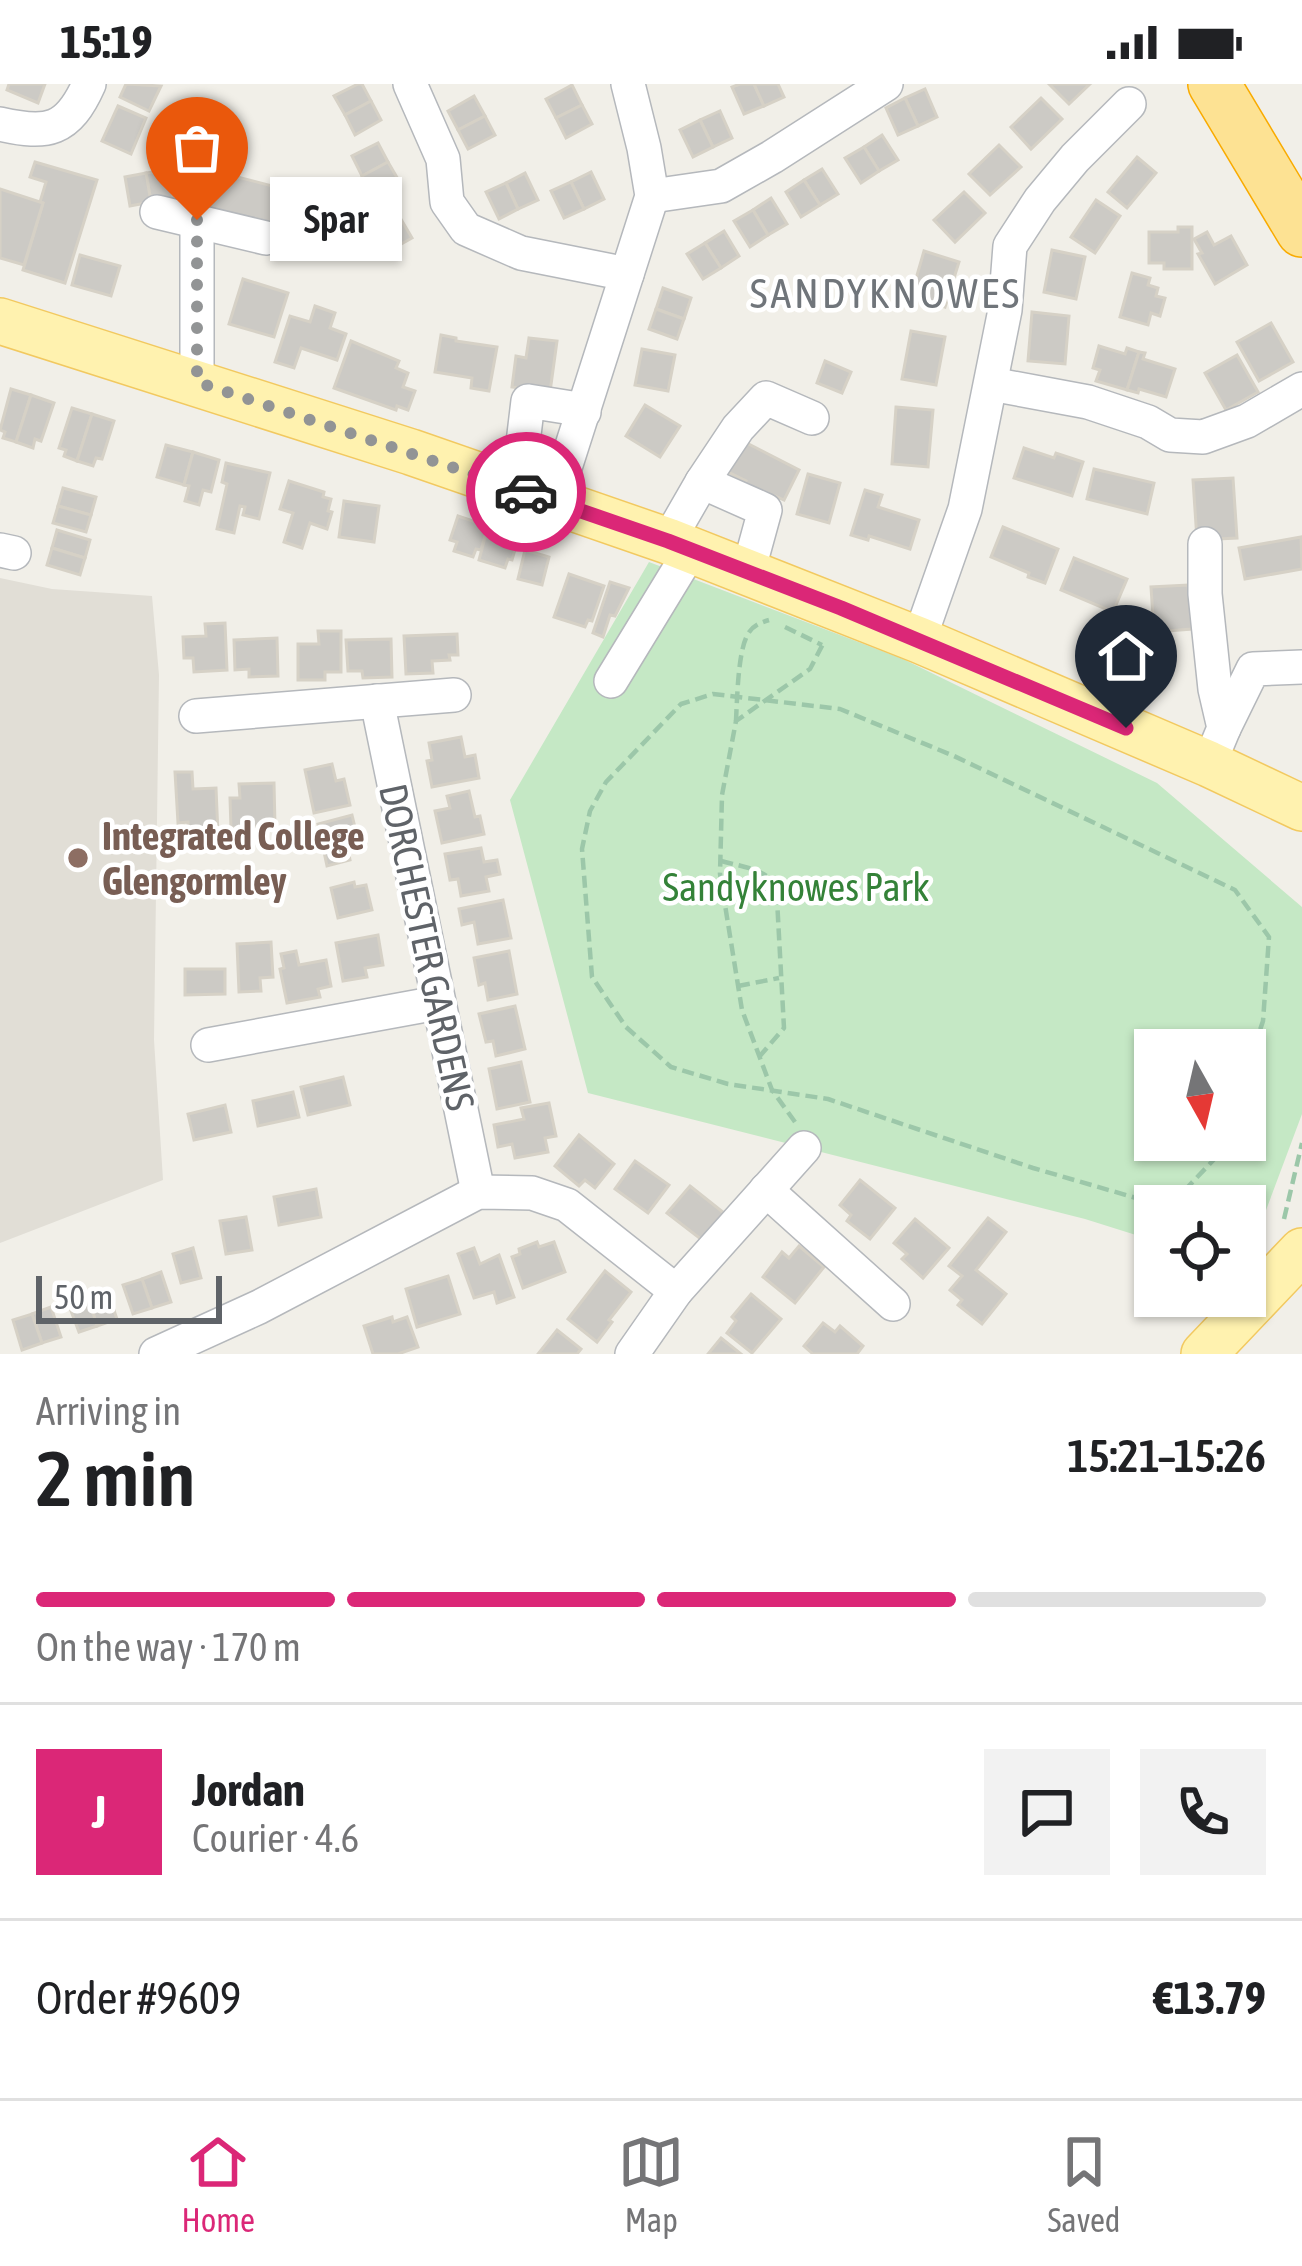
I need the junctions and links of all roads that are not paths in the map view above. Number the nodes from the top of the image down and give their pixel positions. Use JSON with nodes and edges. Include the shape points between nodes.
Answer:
{"nodes":[{"id":1,"x":89,"y":84,"type":"edge"},
{"id":2,"x":410,"y":84,"type":"edge"},
{"id":3,"x":628,"y":84,"type":"edge"},
{"id":4,"x":886,"y":84,"type":"edge"},
{"id":5,"x":1214,"y":84,"type":"edge"},
{"id":6,"x":1129,"y":104,"type":"dead end"},
{"id":7,"x":0,"y":124,"type":"edge"},
{"id":8,"x":652,"y":196,"type":"junction"},
{"id":9,"x":157,"y":212,"type":"dead end"},
{"id":10,"x":197,"y":220,"type":"junction"},
{"id":11,"x":1302,"y":231,"type":"edge"},
{"id":12,"x":266,"y":238,"type":"dead end"},
{"id":13,"x":627,"y":274,"type":"junction"},
{"id":14,"x":0,"y":321,"type":"edge"},
{"id":15,"x":197,"y":382,"type":"junction"},
{"id":16,"x":991,"y":383,"type":"junction"},
{"id":17,"x":1302,"y":389,"type":"edge"},
{"id":18,"x":584,"y":412,"type":"junction"},
{"id":19,"x":812,"y":418,"type":"dead end"},
{"id":20,"x":523,"y":443,"type":"dead end"},
{"id":21,"x":702,"y":482,"type":"junction"},
{"id":22,"x":554,"y":502,"type":"junction"},
{"id":23,"x":1205,"y":544,"type":"dead end"},
{"id":24,"x":680,"y":545,"type":"junction"},
{"id":25,"x":748,"y":572,"type":"junction"},
{"id":26,"x":919,"y":640,"type":"junction"},
{"id":27,"x":1302,"y":667,"type":"edge"},
{"id":28,"x":610,"y":681,"type":"dead end"},
{"id":29,"x":454,"y":695,"type":"dead end"},
{"id":30,"x":377,"y":701,"type":"junction"},
{"id":31,"x":196,"y":716,"type":"dead end"},
{"id":32,"x":1216,"y":746,"type":"junction"},
{"id":33,"x":1302,"y":808,"type":"edge"},
{"id":34,"x":437,"y":1003,"type":"junction"},
{"id":35,"x":208,"y":1045,"type":"dead end"},
{"id":36,"x":804,"y":1148,"type":"road end"},
{"id":37,"x":766,"y":1190,"type":"junction"},
{"id":38,"x":478,"y":1192,"type":"junction"},
{"id":39,"x":1294,"y":1260,"type":"edge"},
{"id":40,"x":676,"y":1292,"type":"junction"},
{"id":41,"x":893,"y":1304,"type":"dead end"},
{"id":42,"x":156,"y":1354,"type":"edge"},
{"id":43,"x":632,"y":1354,"type":"edge"},
{"id":44,"x":1204,"y":1354,"type":"edge"}],
"edges":[{"from":1,"to":7,"type":"street","via":[[67,120],[32,131]]},
{"from":2,"to":13,"type":"street","via":[[443,159],[446,202],[466,229],[521,253]]},
{"from":3,"to":8,"type":"street"},
{"from":4,"to":8,"type":"street","via":[[721,186]]},
{"from":5,"to":11,"type":"highway"},
{"from":6,"to":16,"type":"street","via":[[1040,200],[1010,247]]},
{"from":8,"to":13,"type":"street"},
{"from":9,"to":10,"type":"street"},
{"from":10,"to":12,"type":"street"},
{"from":10,"to":15,"type":"street"},
{"from":13,"to":18,"type":"street"},
{"from":14,"to":15,"type":"main road"},
{"from":15,"to":22,"type":"main road"},
{"from":16,"to":17,"type":"street","via":[[1088,403],[1170,435],[1203,437]]},
{"from":16,"to":26,"type":"street","via":[[965,509]]},
{"from":18,"to":20,"type":"street","via":[[528,401]]},
{"from":18,"to":22,"type":"street"},
{"from":19,"to":21,"type":"street","via":[[766,398]]},
{"from":21,"to":24,"type":"street"},
{"from":21,"to":25,"type":"street","via":[[765,511]]},
{"from":22,"to":24,"type":"main road"},
{"from":23,"to":32,"type":"street"},
{"from":24,"to":25,"type":"main road"},
{"from":24,"to":28,"type":"street"},
{"from":25,"to":26,"type":"main road","via":[[832,626]]},
{"from":26,"to":32,"type":"main road"},
{"from":27,"to":32,"type":"street","via":[[1253,669]]},
{"from":29,"to":30,"type":"street"},
{"from":30,"to":31,"type":"street"},
{"from":30,"to":34,"type":"street","name":"DORCHESTER GARDENS"},
{"from":32,"to":33,"type":"main road"},
{"from":34,"to":35,"type":"street"},
{"from":34,"to":38,"type":"street","name":"DORCHESTER GARDENS"},
{"from":36,"to":37,"type":"street"},
{"from":37,"to":40,"type":"street"},
{"from":37,"to":41,"type":"street"},
{"from":38,"to":40,"type":"street","via":[[532,1193],[567,1204]]},
{"from":38,"to":42,"type":"street"},
{"from":39,"to":44,"type":"main road"},
{"from":40,"to":43,"type":"street"}]}
